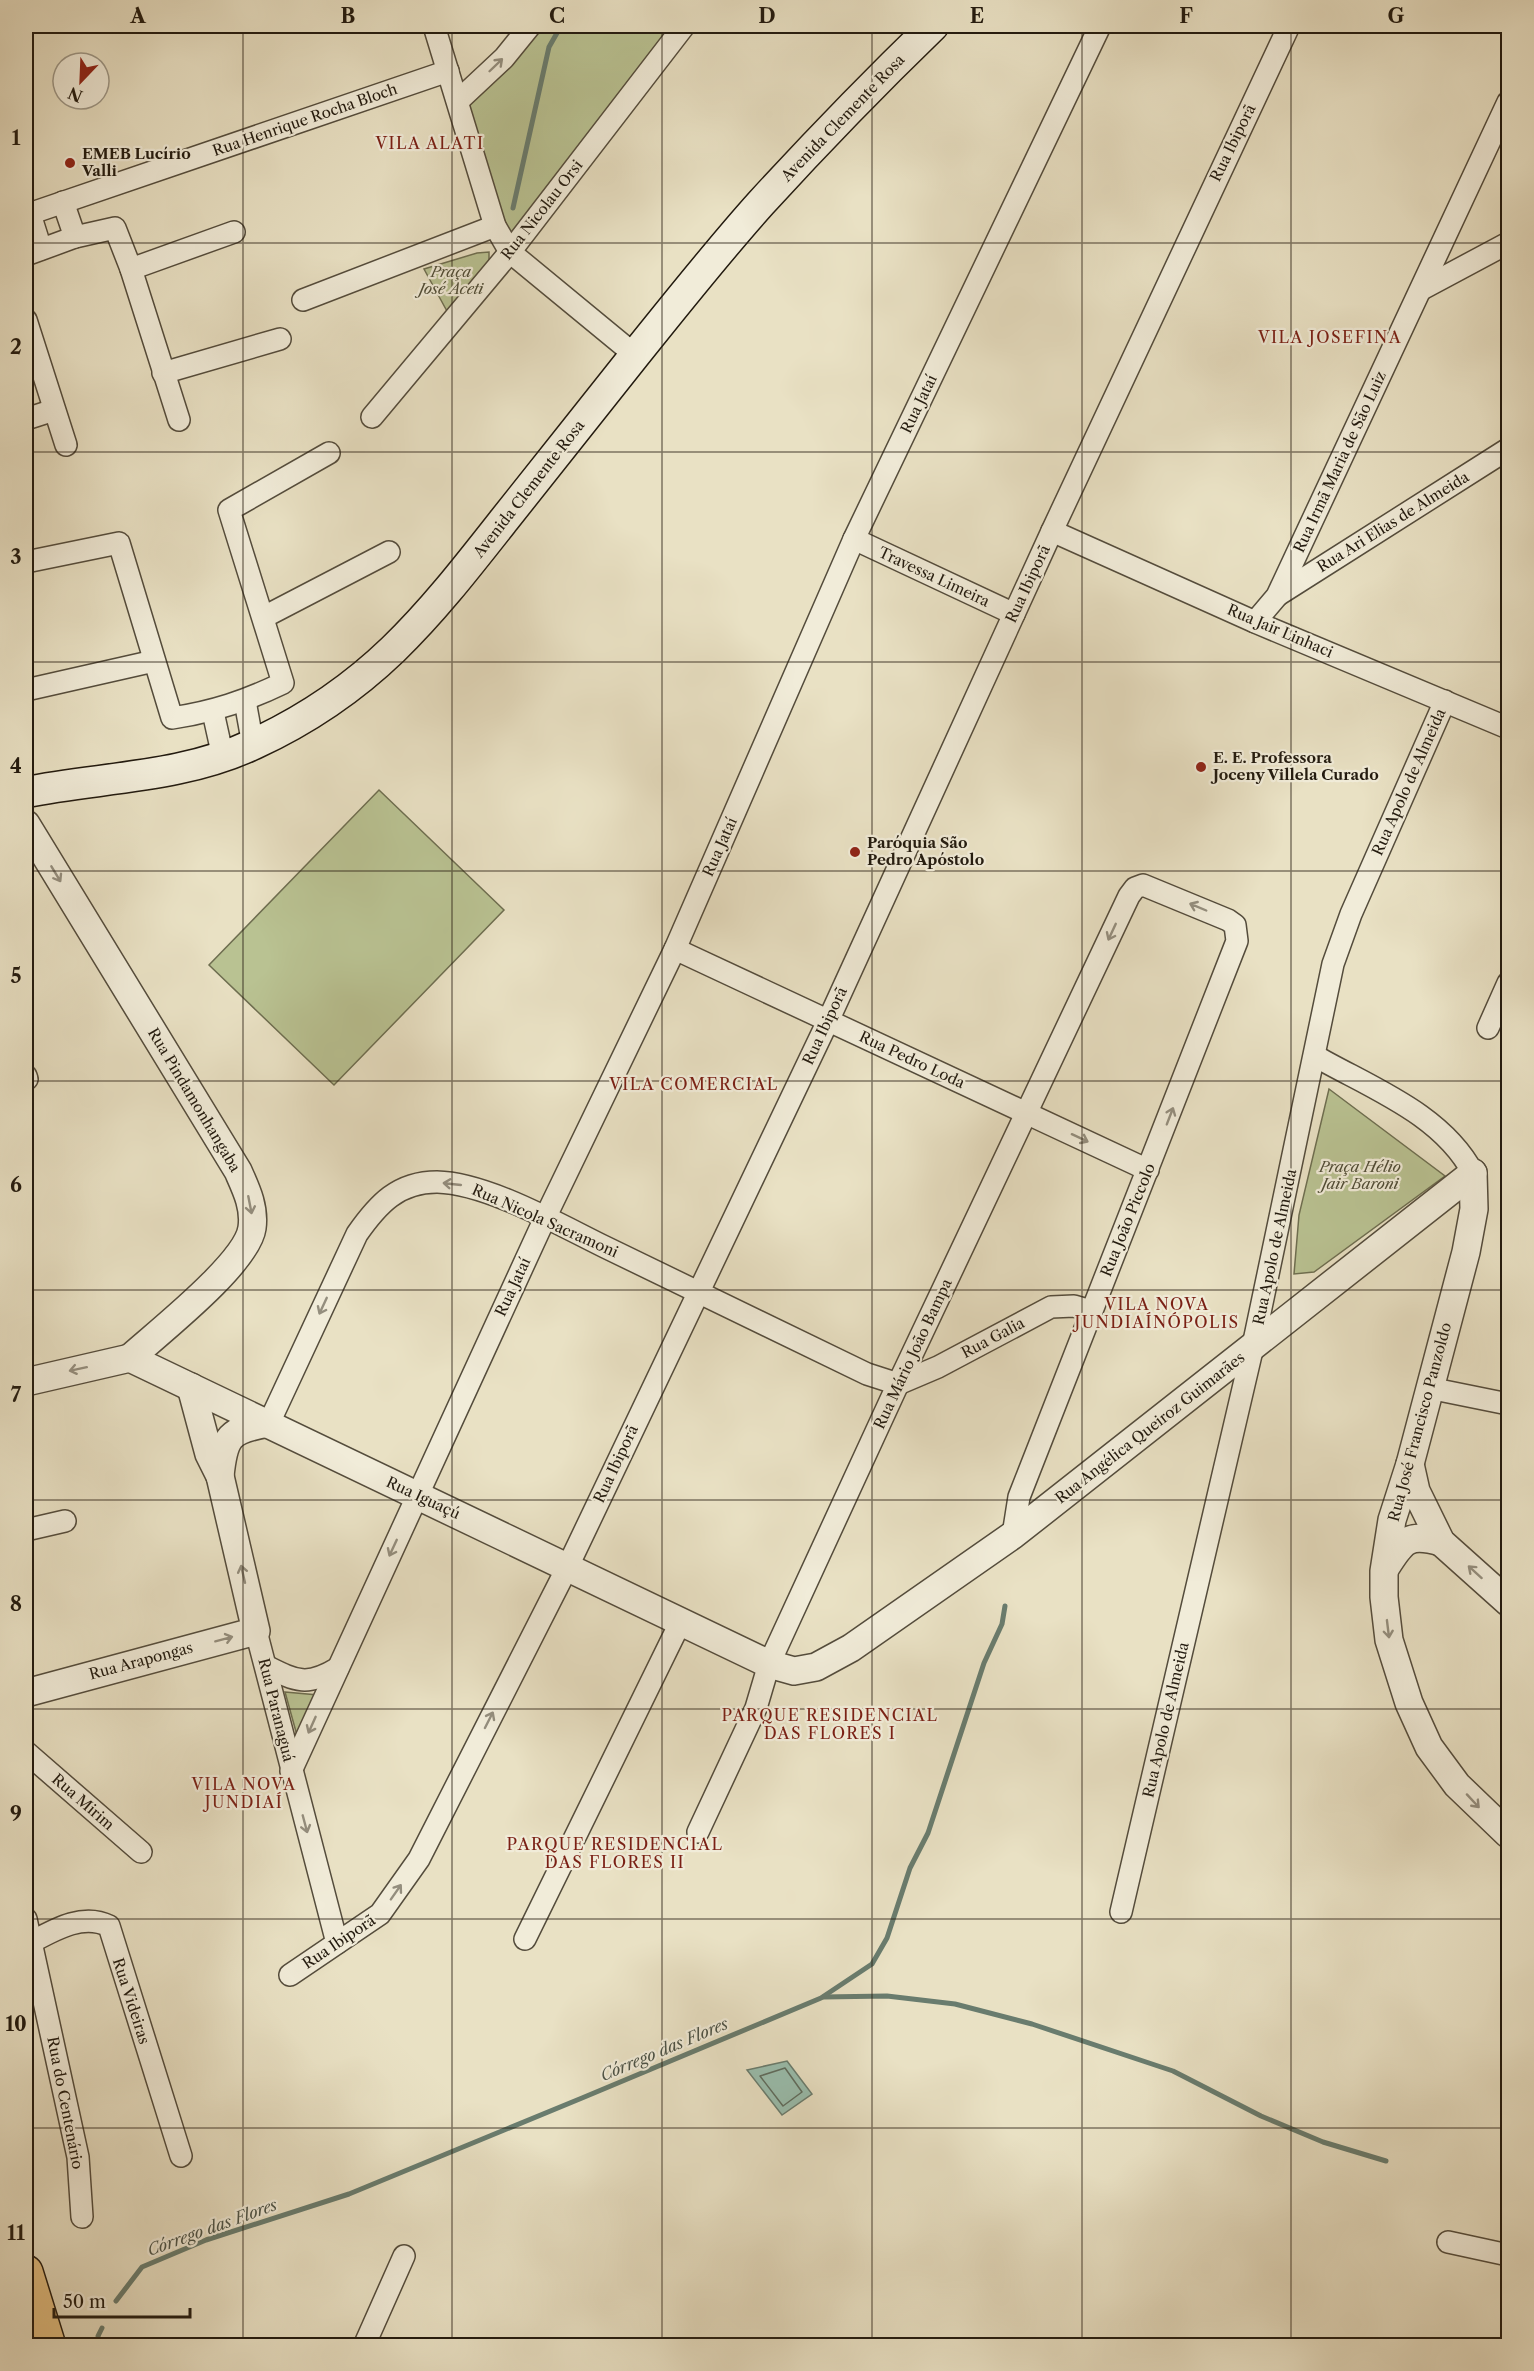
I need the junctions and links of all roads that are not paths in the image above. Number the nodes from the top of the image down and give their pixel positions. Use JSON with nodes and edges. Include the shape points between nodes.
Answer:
{"nodes":[{"id":1,"x":434,"y":26,"type":"edge"},
{"id":2,"x":530,"y":26,"type":"edge"},
{"id":3,"x":684,"y":26,"type":"edge"},
{"id":4,"x":933,"y":26,"type":"edge"},
{"id":5,"x":1100,"y":26,"type":"edge"},
{"id":6,"x":1289,"y":26,"type":"edge"},
{"id":7,"x":448,"y":71,"type":"junction"},
{"id":8,"x":458,"y":101,"type":"junction"},
{"id":9,"x":1509,"y":102,"type":"edge"},
{"id":10,"x":63,"y":202,"type":"junction"},
{"id":11,"x":28,"y":214,"type":"edge"},
{"id":12,"x":495,"y":226,"type":"junction"},
{"id":13,"x":234,"y":232,"type":"dead end"},
{"id":14,"x":75,"y":237,"type":"junction"},
{"id":15,"x":1509,"y":243,"type":"edge"},
{"id":16,"x":33,"y":252,"type":"edge"},
{"id":17,"x":510,"y":252,"type":"junction"},
{"id":18,"x":131,"y":269,"type":"junction"},
{"id":19,"x":1422,"y":289,"type":"junction"},
{"id":20,"x":303,"y":300,"type":"dead end"},
{"id":21,"x":26,"y":320,"type":"edge"},
{"id":22,"x":280,"y":339,"type":"dead end"},
{"id":23,"x":635,"y":355,"type":"junction"},
{"id":24,"x":163,"y":373,"type":"junction"},
{"id":25,"x":54,"y":410,"type":"junction"},
{"id":26,"x":372,"y":417,"type":"dead end"},
{"id":27,"x":26,"y":419,"type":"edge"},
{"id":28,"x":179,"y":420,"type":"dead end"},
{"id":29,"x":66,"y":446,"type":"dead end"},
{"id":30,"x":1509,"y":449,"type":"edge"},
{"id":31,"x":329,"y":453,"type":"dead end"},
{"id":32,"x":1052,"y":531,"type":"junction"},
{"id":33,"x":854,"y":539,"type":"junction"},
{"id":34,"x":389,"y":552,"type":"dead end"},
{"id":35,"x":26,"y":562,"type":"edge"},
{"id":36,"x":1277,"y":596,"type":"junction"},
{"id":37,"x":1014,"y":614,"type":"junction"},
{"id":38,"x":264,"y":617,"type":"junction"},
{"id":39,"x":1255,"y":622,"type":"junction"},
{"id":40,"x":154,"y":661,"type":"junction"},
{"id":41,"x":26,"y":690,"type":"edge"},
{"id":42,"x":245,"y":701,"type":"junction"},
{"id":43,"x":1445,"y":701,"type":"junction"},
{"id":44,"x":213,"y":712,"type":"junction"},
{"id":45,"x":1509,"y":728,"type":"edge"},
{"id":46,"x":253,"y":745,"type":"junction"},
{"id":47,"x":223,"y":758,"type":"junction"},
{"id":48,"x":26,"y":792,"type":"edge"},
{"id":49,"x":26,"y":824,"type":"edge"},
{"id":50,"x":1143,"y":885,"type":"joint"},
{"id":51,"x":675,"y":949,"type":"junction"},
{"id":52,"x":1509,"y":983,"type":"edge"},
{"id":53,"x":828,"y":1021,"type":"junction"},
{"id":54,"x":1488,"y":1028,"type":"dead end"},
{"id":55,"x":1315,"y":1056,"type":"junction"},
{"id":56,"x":1027,"y":1114,"type":"junction"},
{"id":57,"x":1148,"y":1170,"type":"junction"},
{"id":58,"x":1473,"y":1173,"type":"junction"},
{"id":59,"x":545,"y":1218,"type":"junction"},
{"id":60,"x":697,"y":1292,"type":"junction"},
{"id":61,"x":1091,"y":1311,"type":"junction"},
{"id":62,"x":1253,"y":1346,"type":"junction"},
{"id":63,"x":130,"y":1358,"type":"junction"},
{"id":64,"x":26,"y":1382,"type":"edge"},
{"id":65,"x":898,"y":1384,"type":"junction"},
{"id":66,"x":191,"y":1387,"type":"junction"},
{"id":67,"x":1429,"y":1388,"type":"junction"},
{"id":68,"x":1509,"y":1404,"type":"edge"},
{"id":69,"x":269,"y":1423,"type":"junction"},
{"id":70,"x":1410,"y":1464,"type":"junction"},
{"id":71,"x":220,"y":1476,"type":"junction"},
{"id":72,"x":417,"y":1495,"type":"junction"},
{"id":73,"x":65,"y":1521,"type":"dead end"},
{"id":74,"x":26,"y":1530,"type":"edge"},
{"id":75,"x":1014,"y":1535,"type":"junction"},
{"id":76,"x":1441,"y":1542,"type":"junction"},
{"id":77,"x":567,"y":1566,"type":"junction"},
{"id":78,"x":1384,"y":1570,"type":"junction"},
{"id":79,"x":1509,"y":1602,"type":"edge"},
{"id":80,"x":681,"y":1621,"type":"junction"},
{"id":81,"x":256,"y":1631,"type":"junction"},
{"id":82,"x":769,"y":1664,"type":"junction"},
{"id":83,"x":266,"y":1666,"type":"junction"},
{"id":84,"x":816,"y":1667,"type":"joint"},
{"id":85,"x":338,"y":1668,"type":"junction"},
{"id":86,"x":26,"y":1693,"type":"edge"},
{"id":87,"x":26,"y":1752,"type":"edge"},
{"id":88,"x":291,"y":1771,"type":"junction"},
{"id":89,"x":698,"y":1832,"type":"dead end"},
{"id":90,"x":1509,"y":1834,"type":"edge"},
{"id":91,"x":141,"y":1852,"type":"dead end"},
{"id":92,"x":1121,"y":1912,"type":"dead end"},
{"id":93,"x":26,"y":1919,"type":"edge"},
{"id":94,"x":525,"y":1940,"type":"dead end"},
{"id":95,"x":28,"y":1943,"type":"edge"},
{"id":96,"x":337,"y":1943,"type":"junction"},
{"id":97,"x":291,"y":1975,"type":"dead end"},
{"id":98,"x":181,"y":2156,"type":"dead end"},
{"id":99,"x":82,"y":2217,"type":"dead end"},
{"id":100,"x":1448,"y":2242,"type":"dead end"},
{"id":101,"x":1509,"y":2255,"type":"edge"},
{"id":102,"x":404,"y":2256,"type":"dead end"},
{"id":103,"x":26,"y":2272,"type":"edge"},
{"id":104,"x":26,"y":2316,"type":"edge"},
{"id":105,"x":36,"y":2346,"type":"edge"},
{"id":106,"x":49,"y":2346,"type":"edge"},
{"id":107,"x":364,"y":2346,"type":"edge"}],
"edges":[{"from":1,"to":7,"type":"street"},
{"from":8,"to":2,"type":"street","one_way":true,"via":[[504,58]]},
{"from":3,"to":17,"type":"street","name":"Rua Nicolau Orsi"},
{"from":4,"to":23,"type":"main road","name":"Avenida Clemente Rosa","via":[[760,204]]},
{"from":5,"to":33,"type":"street","name":"Rua Jataí"},
{"from":6,"to":32,"type":"street","name":"Rua Ibiporã"},
{"from":7,"to":8,"type":"street"},
{"from":7,"to":10,"type":"street","name":"Rua Henrique Rocha Bloch"},
{"from":8,"to":12,"type":"street"},
{"from":9,"to":19,"type":"street","name":"Rua Irmã Maria de São Luiz"},
{"from":10,"to":11,"type":"street","name":"Rua Henrique Rocha Bloch"},
{"from":10,"to":14,"type":"street"},
{"from":11,"to":16,"type":"street"},
{"from":12,"to":17,"type":"street"},
{"from":12,"to":20,"type":"street"},
{"from":13,"to":18,"type":"street"},
{"from":14,"to":16,"type":"street"},
{"from":14,"to":18,"type":"street","via":[[115,228]]},
{"from":15,"to":19,"type":"street"},
{"from":17,"to":23,"type":"street"},
{"from":17,"to":26,"type":"street","name":"Rua Nicolau Orsi"},
{"from":18,"to":24,"type":"street"},
{"from":19,"to":36,"type":"street","name":"Rua Irmã Maria de São Luiz"},
{"from":21,"to":25,"type":"street"},
{"from":22,"to":24,"type":"street"},
{"from":23,"to":46,"type":"main road","name":"Avenida Clemente Rosa","via":[[435,608],[388,656],[313,713]]},
{"from":24,"to":28,"type":"street"},
{"from":25,"to":27,"type":"street"},
{"from":25,"to":29,"type":"street"},
{"from":30,"to":36,"type":"street","name":"Rua Ari Elias de Almeida"},
{"from":31,"to":38,"type":"street","via":[[230,510]]},
{"from":32,"to":37,"type":"street","name":"Rua Ibiporã"},
{"from":32,"to":39,"type":"street","name":"Rua Jair Linhaci"},
{"from":33,"to":37,"type":"street","name":"Travessa Limeira"},
{"from":33,"to":51,"type":"street","name":"Rua Jataí"},
{"from":34,"to":38,"type":"street"},
{"from":35,"to":40,"type":"street","via":[[119,543]]},
{"from":36,"to":39,"type":"street","name":"Rua Irmã Maria de São Luiz"},
{"from":37,"to":53,"type":"street","name":"Rua Ibiporã"},
{"from":38,"to":42,"type":"street","via":[[283,683]]},
{"from":39,"to":43,"type":"street","name":"Rua Jair Linhaci"},
{"from":40,"to":41,"type":"street"},
{"from":40,"to":44,"type":"street","via":[[172,718]]},
{"from":42,"to":44,"type":"street"},
{"from":42,"to":46,"type":"street"},
{"from":43,"to":45,"type":"street","name":"Rua Jair Linhaci"},
{"from":43,"to":55,"type":"street","name":"Rua Apolo de Almeida","via":[[1351,914],[1333,964]]},
{"from":44,"to":47,"type":"street"},
{"from":46,"to":47,"type":"main road","name":"Avenida Clemente Rosa"},
{"from":47,"to":48,"type":"main road","name":"Avenida Clemente Rosa","via":[[132,777]]},
{"from":49,"to":63,"type":"street","name":"Rua Pindamonhangaba","one_way":true,"via":[[238,1171],[252,1204],[252,1230],[237,1258]]},
{"from":50,"to":56,"type":"street","name":"Rua Mário João Bampa","one_way":true,"via":[[1129,896]]},
{"from":57,"to":50,"type":"street","name":"Rua João Piccolo","one_way":true,"via":[[1237,941],[1235,925],[1228,920]]},
{"from":51,"to":53,"type":"street","name":"Rua Pedro Loda"},
{"from":51,"to":59,"type":"street","name":"Rua Jataí"},
{"from":52,"to":54,"type":"street"},
{"from":53,"to":56,"type":"street","name":"Rua Pedro Loda"},
{"from":53,"to":60,"type":"street","name":"Rua Ibiporã"},
{"from":55,"to":58,"type":"street","name":"Rua José Francisco Panzoldo","via":[[1411,1110],[1444,1134],[1462,1152]]},
{"from":55,"to":62,"type":"street","name":"Rua Apolo de Almeida"},
{"from":56,"to":57,"type":"street","name":"Rua Pedro Loda","one_way":true},
{"from":56,"to":65,"type":"street","name":"Rua Mário João Bampa"},
{"from":57,"to":61,"type":"street","name":"Rua João Piccolo"},
{"from":58,"to":62,"type":"street","name":"Rua Angélica Queiroz Guimarães"},
{"from":58,"to":67,"type":"street","name":"Rua José Francisco Panzoldo","via":[[1474,1209],[1466,1252]]},
{"from":59,"to":60,"type":"street","name":"Rua Nicola Sacramoni"},
{"from":59,"to":69,"type":"street","name":"Rua Nicola Sacramoni","one_way":true,"via":[[450,1183],[434,1182],[398,1190],[376,1207],[357,1234]]},
{"from":59,"to":72,"type":"street","name":"Rua Jataí"},
{"from":60,"to":65,"type":"street","name":"Rua Nicola Sacramoni","via":[[867,1374]]},
{"from":60,"to":77,"type":"street","name":"Rua Ibiporã"},
{"from":61,"to":65,"type":"street","name":"Rua Galia","via":[[1074,1306],[1051,1307]]},
{"from":61,"to":75,"type":"street","name":"Rua João Piccolo","via":[[1019,1497]]},
{"from":62,"to":75,"type":"street","name":"Rua Angélica Queiroz Guimarães"},
{"from":62,"to":92,"type":"street","name":"Rua Apolo de Almeida"},
{"from":63,"to":64,"type":"street","one_way":true},
{"from":63,"to":66,"type":"street","name":"Rua Iguaçú"},
{"from":65,"to":82,"type":"street","name":"Rua Mário João Bampa"},
{"from":66,"to":69,"type":"street","name":"Rua Iguaçú"},
{"from":66,"to":71,"type":"street","name":"Rua Paranaguá","via":[[209,1454]]},
{"from":67,"to":68,"type":"street"},
{"from":67,"to":70,"type":"street","name":"Rua José Francisco Panzoldo"},
{"from":69,"to":71,"type":"street","name":"Rua Paranaguá","via":[[246,1427],[227,1439]]},
{"from":69,"to":72,"type":"street","name":"Rua Iguaçú"},
{"from":70,"to":76,"type":"street","via":[[1416,1491]]},
{"from":70,"to":78,"type":"street","name":"Rua José Francisco Panzoldo","via":[[1392,1520]]},
{"from":81,"to":71,"type":"street","name":"Rua Paranaguá","one_way":true},
{"from":72,"to":77,"type":"street","name":"Rua Iguaçú"},
{"from":72,"to":85,"type":"street","name":"Rua Jataí","one_way":true},
{"from":73,"to":74,"type":"street"},
{"from":75,"to":84,"type":"street","name":"Rua Angélica Queiroz Guimarães","via":[[851,1648]]},
{"from":76,"to":78,"type":"street","via":[[1424,1537],[1404,1541]]},
{"from":79,"to":76,"type":"street","one_way":true},
{"from":77,"to":80,"type":"street","name":"Rua Iguaçú"},
{"from":96,"to":77,"type":"street","name":"Rua Ibiporã","one_way":true,"via":[[380,1914],[419,1859]]},
{"from":78,"to":90,"type":"street","name":"Rua José Francisco Panzoldo","one_way":true,"via":[[1389,1640],[1409,1703],[1429,1747],[1457,1785]]},
{"from":80,"to":82,"type":"street","name":"Rua Iguaçú"},
{"from":80,"to":94,"type":"street"},
{"from":81,"to":83,"type":"street","name":"Rua Paranaguá"},
{"from":86,"to":81,"type":"street","name":"Rua Arapongas","one_way":true},
{"from":82,"to":84,"type":"street","name":"Rua Iguaçú","via":[[794,1671]]},
{"from":82,"to":89,"type":"street","name":"Rua Mário João Bampa","via":[[756,1708]]},
{"from":83,"to":85,"type":"street","via":[[293,1680],[309,1681]]},
{"from":83,"to":88,"type":"street","name":"Rua Paranaguá"},
{"from":85,"to":88,"type":"street","name":"Rua Jataí","one_way":true},
{"from":87,"to":91,"type":"street","name":"Rua Mirim"},
{"from":88,"to":96,"type":"street","name":"Rua Paranaguá","one_way":true},
{"from":93,"to":95,"type":"street","name":"Rua do Centenário"},
{"from":95,"to":98,"type":"street","name":"Rua Videiras","via":[[84,1920],[109,1926]]},
{"from":95,"to":99,"type":"street","name":"Rua do Centenário","via":[[78,2157]]},
{"from":96,"to":97,"type":"street","name":"Rua Ibiporã"},
{"from":100,"to":101,"type":"street"},
{"from":102,"to":107,"type":"street"},
{"from":103,"to":106,"type":"highway"},
{"from":104,"to":105,"type":"highway"}]}
